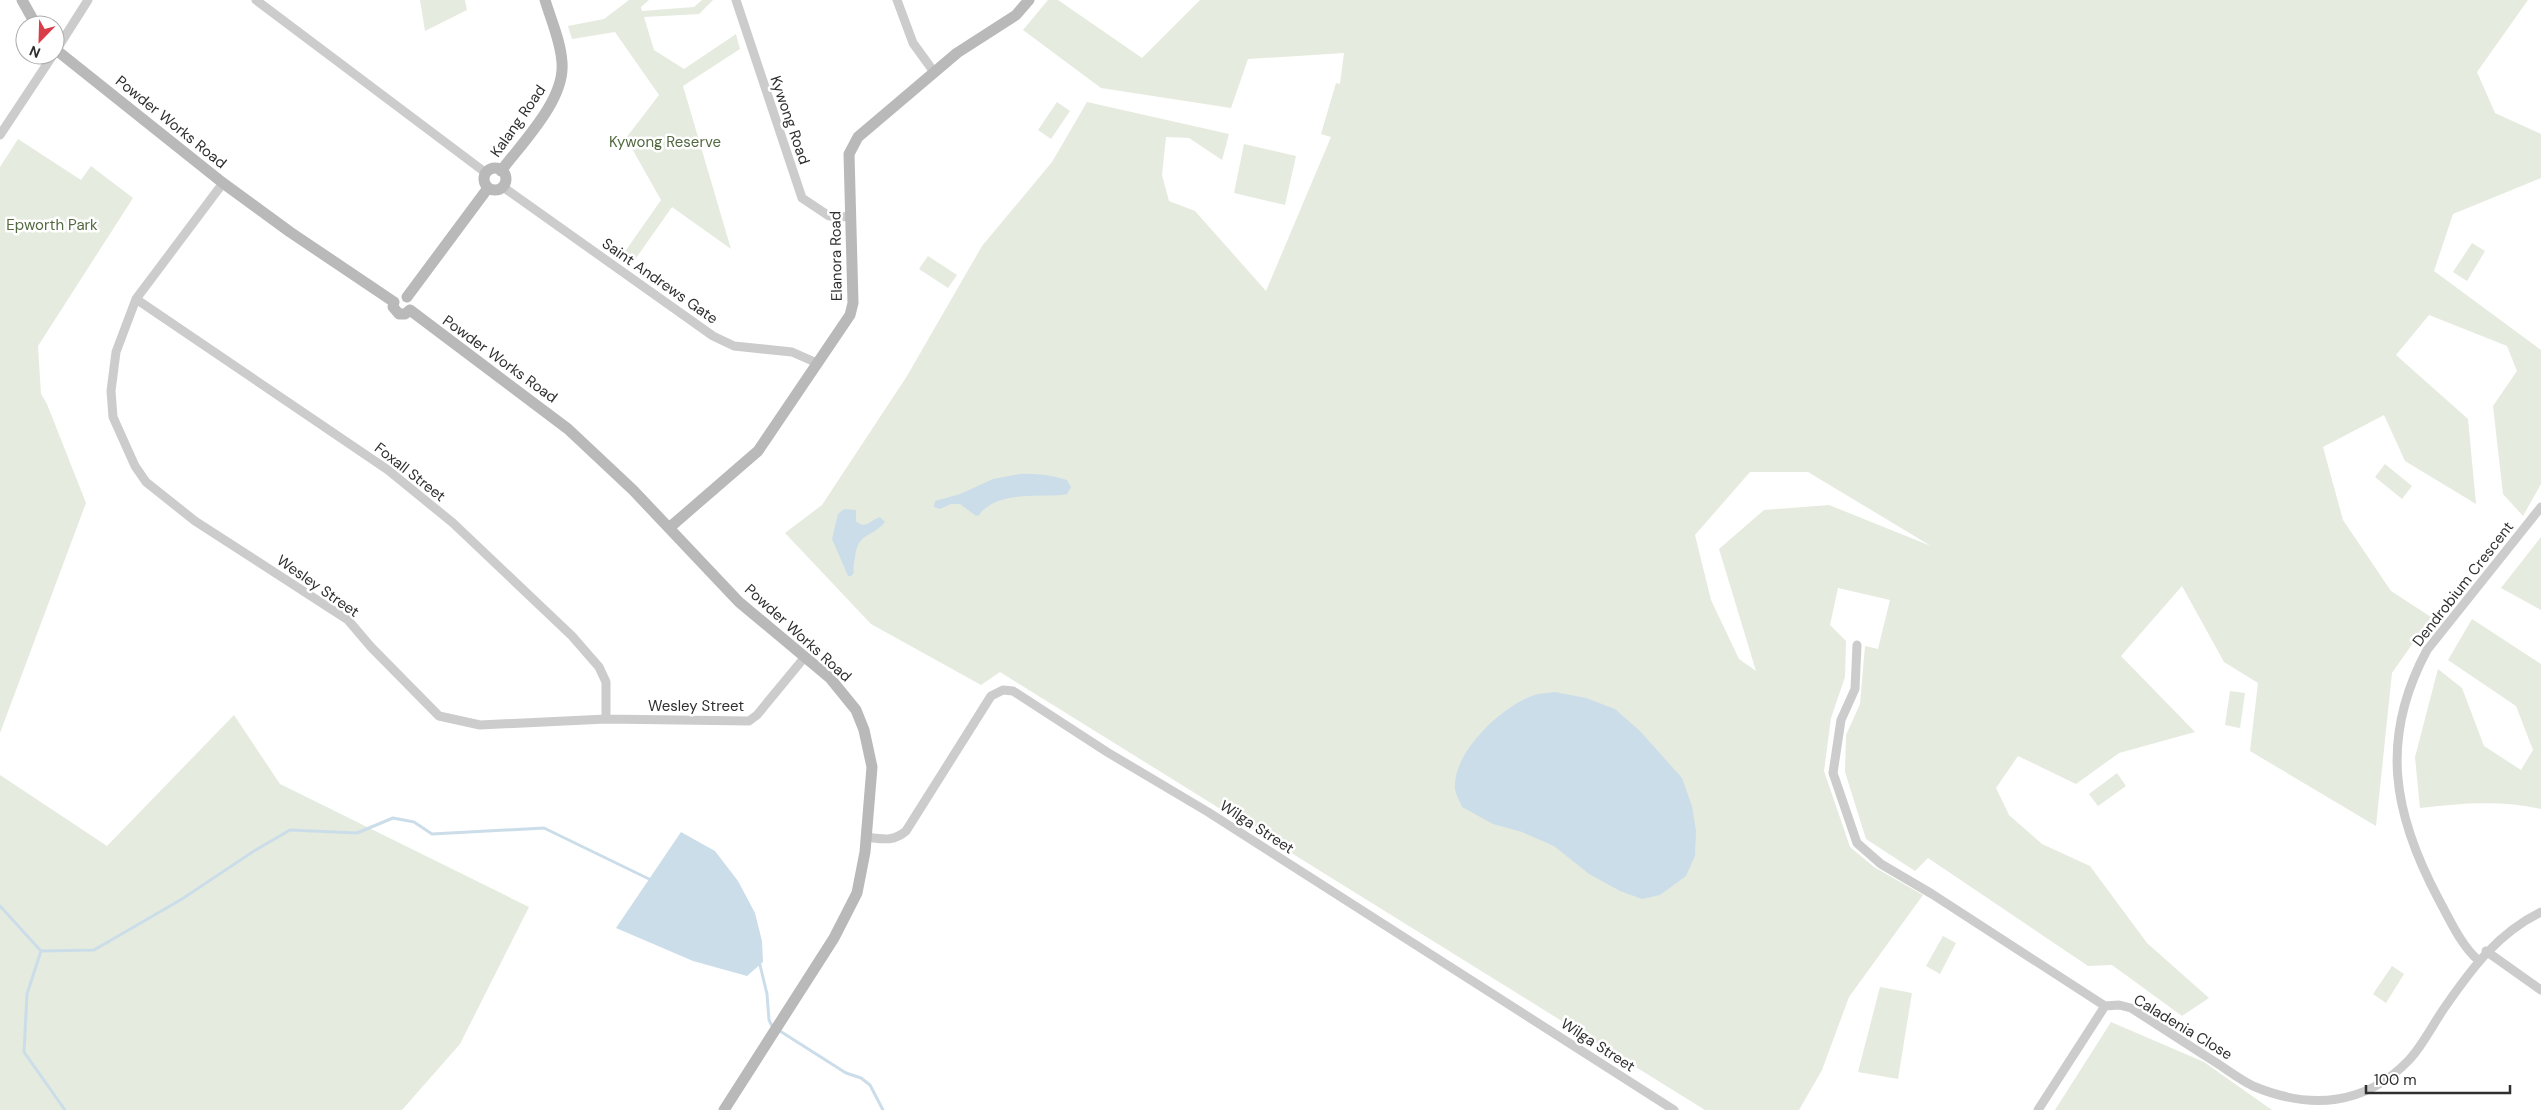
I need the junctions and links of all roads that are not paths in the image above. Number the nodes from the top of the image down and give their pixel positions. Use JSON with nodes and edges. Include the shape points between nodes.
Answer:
{"nodes":[{"id":1,"x":22,"y":0,"type":"edge"},
{"id":2,"x":88,"y":0,"type":"edge"},
{"id":3,"x":256,"y":0,"type":"edge"},
{"id":4,"x":545,"y":0,"type":"edge"},
{"id":5,"x":736,"y":0,"type":"edge"},
{"id":6,"x":897,"y":0,"type":"edge"},
{"id":7,"x":1029,"y":0,"type":"edge"},
{"id":8,"x":30,"y":15,"type":"edge"},
{"id":9,"x":65,"y":36,"type":"edge"},
{"id":10,"x":65,"y":59,"type":"edge"},
{"id":11,"x":46,"y":65,"type":"edge"},
{"id":12,"x":934,"y":72,"type":"junction"},
{"id":13,"x":0,"y":135,"type":"edge"},
{"id":14,"x":501,"y":171,"type":"junction"},
{"id":15,"x":486,"y":173,"type":"junction"},
{"id":16,"x":222,"y":183,"type":"junction"},
{"id":17,"x":502,"y":187,"type":"junction"},
{"id":18,"x":488,"y":188,"type":"junction"},
{"id":19,"x":850,"y":218,"type":"junction"},
{"id":20,"x":407,"y":297,"type":"junction"},
{"id":21,"x":136,"y":299,"type":"junction"},
{"id":22,"x":394,"y":302,"type":"junction"},
{"id":23,"x":410,"y":310,"type":"junction"},
{"id":24,"x":817,"y":363,"type":"junction"},
{"id":25,"x":2541,"y":507,"type":"edge"},
{"id":26,"x":669,"y":528,"type":"junction"},
{"id":27,"x":1857,"y":645,"type":"dead end"},
{"id":28,"x":804,"y":658,"type":"junction"},
{"id":29,"x":606,"y":719,"type":"junction"},
{"id":30,"x":866,"y":837,"type":"junction"},
{"id":31,"x":2541,"y":912,"type":"edge"},
{"id":32,"x":2486,"y":951,"type":"junction"},
{"id":33,"x":2478,"y":960,"type":"junction"},
{"id":34,"x":2541,"y":990,"type":"edge"},
{"id":35,"x":2104,"y":1006,"type":"junction"},
{"id":36,"x":724,"y":1110,"type":"edge"},
{"id":37,"x":1674,"y":1110,"type":"edge"},
{"id":38,"x":2038,"y":1110,"type":"edge"}],
"edges":[{"from":1,"to":8,"type":"main road"},
{"from":2,"to":9,"type":"street"},
{"from":3,"to":15,"type":"street"},
{"from":4,"to":14,"type":"main road","name":"Kalang Road","via":[[561,51],[560,87]]},
{"from":5,"to":19,"type":"street","name":"Kywong Road","via":[[802,198],[829,216]]},
{"from":6,"to":12,"type":"street","via":[[913,43]]},
{"from":7,"to":12,"type":"main road","name":"Elanora Road","via":[[1016,15]]},
{"from":10,"to":16,"type":"main road","name":"Powder Works Road"},
{"from":11,"to":13,"type":"street"},
{"from":12,"to":19,"type":"main road","name":"Elanora Road","via":[[858,137],[849,154]]},
{"from":14,"to":15,"type":"main road","via":[[491,169]]},
{"from":14,"to":17,"type":"main road","via":[[505,180]]},
{"from":15,"to":18,"type":"main road","via":[[484,179]]},
{"from":16,"to":21,"type":"street","name":"Wesley Street"},
{"from":16,"to":22,"type":"main road","name":"Powder Works Road"},
{"from":17,"to":18,"type":"main road","via":[[496,190]]},
{"from":17,"to":24,"type":"street","name":"Saint Andrews Gate","via":[[714,336],[734,346],[792,352]]},
{"from":18,"to":20,"type":"main road"},
{"from":19,"to":24,"type":"main road","name":"Elanora Road","via":[[853,303],[850,315]]},
{"from":20,"to":22,"type":"main road","via":[[401,296]]},
{"from":20,"to":23,"type":"main road"},
{"from":21,"to":29,"type":"street","name":"Foxall Street","via":[[388,470],[453,523],[572,636],[599,666],[606,682]]},
{"from":21,"to":29,"type":"street","name":"Wesley Street","via":[[116,352],[111,391],[113,417],[135,466],[153,488],[195,521],[348,620],[439,716],[480,725]]},
{"from":22,"to":23,"type":"main road","via":[[393,308],[399,314]]},
{"from":23,"to":26,"type":"main road","name":"Powder Works Road","via":[[568,429]]},
{"from":24,"to":26,"type":"main road","name":"Elanora Road","via":[[758,451]]},
{"from":25,"to":33,"type":"street","name":"Dendrobium Crescent","via":[[2427,650],[2414,676],[2400,727],[2397,777],[2411,842],[2468,951]]},
{"from":26,"to":28,"type":"main road","name":"Powder Works Road","via":[[739,602]]},
{"from":27,"to":35,"type":"street","name":"Caladenia Close","via":[[1855,689],[1841,720],[1833,773],[1857,843],[1881,864]]},
{"from":28,"to":29,"type":"street","name":"Wesley Street","via":[[749,721]]},
{"from":28,"to":30,"type":"main road","name":"Powder Works Road","via":[[843,693],[856,710],[864,730],[872,767]]},
{"from":30,"to":36,"type":"main road","name":"Powder Works Road","via":[[857,893],[834,938]]},
{"from":30,"to":37,"type":"street","name":"Wilga Street","via":[[886,840],[897,838],[906,831],[991,696],[1003,690],[1013,691]]},
{"from":31,"to":32,"type":"street","name":"Caladenia Close","via":[[2512,929]]},
{"from":32,"to":33,"type":"street","name":"Caladenia Close"},
{"from":32,"to":34,"type":"street"},
{"from":33,"to":35,"type":"street","name":"Caladenia Close","via":[[2410,1059],[2384,1082],[2353,1098],[2337,1102],[2311,1104],[2292,1101],[2254,1086],[2131,1008]]},
{"from":35,"to":38,"type":"street"}]}
